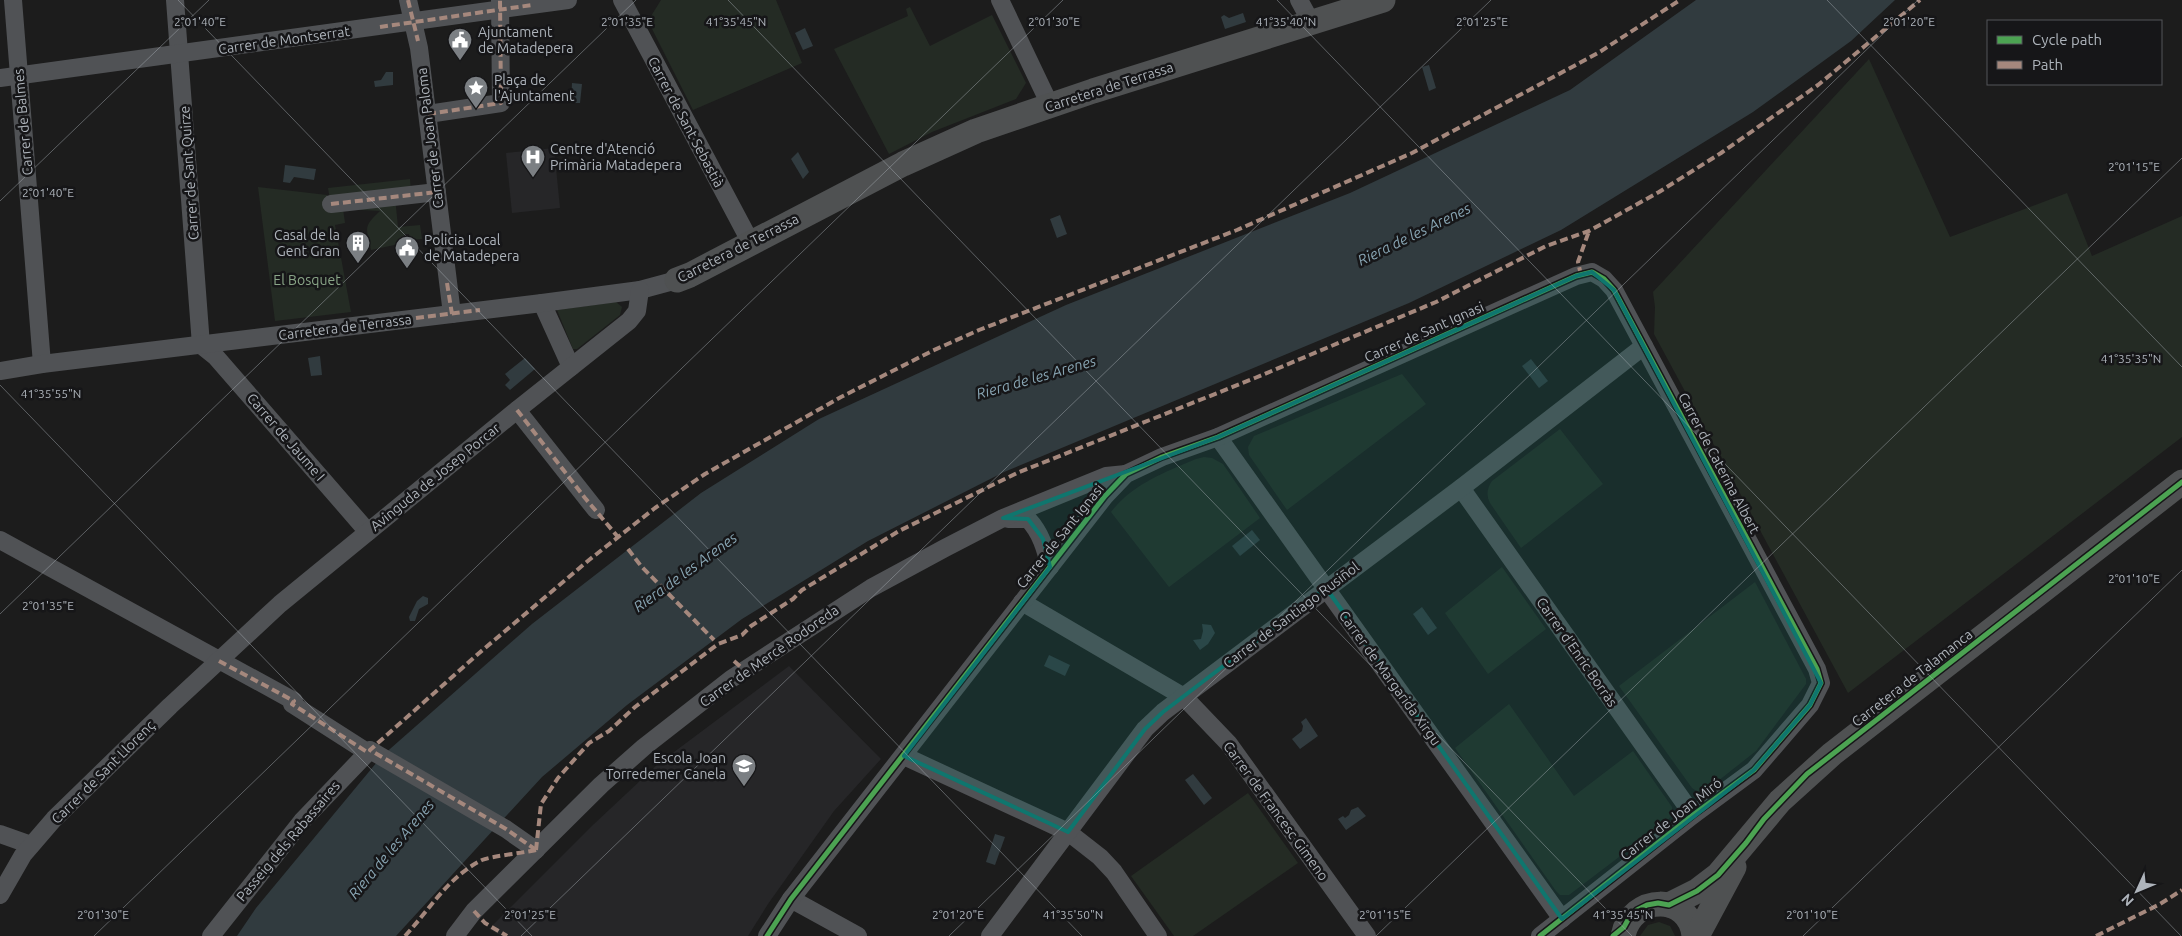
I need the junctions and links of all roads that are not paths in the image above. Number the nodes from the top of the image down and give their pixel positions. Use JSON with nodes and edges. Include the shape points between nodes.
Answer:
{"nodes":[{"id":1,"x":13,"y":0,"type":"edge"},
{"id":2,"x":175,"y":0,"type":"edge"},
{"id":3,"x":408,"y":0,"type":"edge"},
{"id":4,"x":568,"y":0,"type":"edge"},
{"id":5,"x":622,"y":0,"type":"edge"},
{"id":6,"x":1000,"y":0,"type":"edge"},
{"id":7,"x":1299,"y":0,"type":"edge"},
{"id":8,"x":1383,"y":0,"type":"edge"},
{"id":9,"x":501,"y":5,"type":"edge"},
{"id":10,"x":414,"y":22,"type":"junction"},
{"id":11,"x":1311,"y":22,"type":"junction"},
{"id":12,"x":180,"y":53,"type":"junction"},
{"id":13,"x":19,"y":76,"type":"junction"},
{"id":14,"x":0,"y":78,"type":"edge"},
{"id":15,"x":1050,"y":105,"type":"junction"},
{"id":16,"x":428,"y":114,"type":"junction"},
{"id":17,"x":437,"y":192,"type":"junction"},
{"id":18,"x":330,"y":204,"type":"dead end"},
{"id":19,"x":751,"y":243,"type":"junction"},
{"id":20,"x":1581,"y":275,"type":"joint"},
{"id":21,"x":677,"y":280,"type":"joint"},
{"id":22,"x":640,"y":290,"type":"junction"},
{"id":23,"x":542,"y":303,"type":"junction"},
{"id":24,"x":452,"y":314,"type":"junction"},
{"id":25,"x":201,"y":345,"type":"junction"},
{"id":26,"x":1644,"y":346,"type":"junction"},
{"id":27,"x":42,"y":364,"type":"junction"},
{"id":28,"x":571,"y":367,"type":"junction"},
{"id":29,"x":0,"y":371,"type":"edge"},
{"id":30,"x":517,"y":410,"type":"junction"},
{"id":31,"x":1218,"y":437,"type":"junction"},
{"id":32,"x":1126,"y":474,"type":"junction"},
{"id":33,"x":2182,"y":482,"type":"edge"},
{"id":34,"x":1461,"y":488,"type":"junction"},
{"id":35,"x":596,"y":510,"type":"dead end"},
{"id":36,"x":1003,"y":518,"type":"junction"},
{"id":37,"x":368,"y":532,"type":"junction"},
{"id":38,"x":0,"y":540,"type":"edge"},
{"id":39,"x":1050,"y":567,"type":"junction"},
{"id":40,"x":1326,"y":588,"type":"junction"},
{"id":41,"x":1022,"y":602,"type":"junction"},
{"id":42,"x":218,"y":661,"type":"junction"},
{"id":43,"x":1821,"y":683,"type":"joint"},
{"id":44,"x":1184,"y":697,"type":"junction"},
{"id":45,"x":368,"y":751,"type":"junction"},
{"id":46,"x":904,"y":756,"type":"junction"},
{"id":47,"x":1693,"y":815,"type":"junction"},
{"id":48,"x":1068,"y":832,"type":"junction"},
{"id":49,"x":0,"y":834,"type":"edge"},
{"id":50,"x":1746,"y":843,"type":"junction"},
{"id":51,"x":31,"y":845,"type":"junction"},
{"id":52,"x":536,"y":850,"type":"junction"},
{"id":53,"x":0,"y":895,"type":"edge"},
{"id":54,"x":792,"y":899,"type":"junction"},
{"id":55,"x":1669,"y":905,"type":"junction"},
{"id":56,"x":1562,"y":919,"type":"junction"},
{"id":57,"x":1620,"y":933,"type":"edge"},
{"id":58,"x":211,"y":936,"type":"edge"},
{"id":59,"x":455,"y":936,"type":"edge"},
{"id":60,"x":767,"y":936,"type":"edge"},
{"id":61,"x":858,"y":936,"type":"edge"},
{"id":62,"x":990,"y":936,"type":"edge"},
{"id":63,"x":1158,"y":936,"type":"edge"},
{"id":64,"x":1367,"y":936,"type":"edge"},
{"id":65,"x":1540,"y":936,"type":"edge"},
{"id":66,"x":1696,"y":936,"type":"edge"}],
"edges":[{"from":1,"to":13,"type":"street","name":"Carrer de Balmes"},
{"from":2,"to":12,"type":"street","name":"Carrer de Sant Quirze"},
{"from":3,"to":10,"type":"street","name":"Carrer de Joan Paloma"},
{"from":4,"to":9,"type":"street","name":"Carrer de Montserrat"},
{"from":5,"to":19,"type":"street","name":"Carrer de Sant Sebastià"},
{"from":6,"to":15,"type":"street"},
{"from":7,"to":11,"type":"street"},
{"from":8,"to":11,"type":"street","name":"Carretera de Terrassa"},
{"from":9,"to":10,"type":"street","name":"Carrer de Montserrat"},
{"from":9,"to":16,"type":"street","via":[[501,103]]},
{"from":10,"to":12,"type":"street","name":"Carrer de Montserrat"},
{"from":10,"to":16,"type":"street","name":"Carrer de Joan Paloma"},
{"from":11,"to":15,"type":"street","name":"Carretera de Terrassa"},
{"from":12,"to":13,"type":"street","name":"Carrer de Montserrat"},
{"from":12,"to":25,"type":"street","name":"Carrer de Sant Quirze"},
{"from":13,"to":14,"type":"street","name":"Carrer de Montserrat"},
{"from":13,"to":27,"type":"street","name":"Carrer de Balmes"},
{"from":15,"to":19,"type":"street","name":"Carretera de Terrassa","via":[[928,152]]},
{"from":16,"to":17,"type":"street","name":"Carrer de Joan Paloma"},
{"from":17,"to":18,"type":"street"},
{"from":17,"to":24,"type":"street","name":"Carrer de Joan Paloma"},
{"from":19,"to":21,"type":"street","name":"Carretera de Terrassa"},
{"from":20,"to":26,"type":"street","name":"Carrer de Caterina Albert","via":[[1592,272],[1614,290]]},
{"from":20,"to":31,"type":"street","name":"Carrer de Sant Ignasi"},
{"from":21,"to":22,"type":"street","name":"Carretera de Terrassa"},
{"from":22,"to":23,"type":"street","name":"Carretera de Terrassa"},
{"from":22,"to":28,"type":"street","name":"Avinguda de Josep Porcar","via":[[634,316]]},
{"from":23,"to":24,"type":"street","name":"Carretera de Terrassa"},
{"from":23,"to":28,"type":"street"},
{"from":24,"to":25,"type":"street","name":"Carretera de Terrassa"},
{"from":25,"to":27,"type":"street","name":"Carretera de Terrassa"},
{"from":25,"to":37,"type":"street","name":"Carrer de Jaume I","via":[[216,357]]},
{"from":26,"to":34,"type":"street","name":"Carrer de Santiago Rusiñol"},
{"from":26,"to":43,"type":"street","name":"Carrer de Caterina Albert","via":[[1814,664]]},
{"from":27,"to":29,"type":"street","name":"Carretera de Terrassa"},
{"from":28,"to":30,"type":"street","name":"Avinguda de Josep Porcar"},
{"from":30,"to":35,"type":"street"},
{"from":30,"to":37,"type":"street","name":"Avinguda de Josep Porcar"},
{"from":31,"to":32,"type":"street","name":"Carrer de Sant Ignasi"},
{"from":31,"to":40,"type":"street","name":"Carrer de Margarida Xirgu"},
{"from":32,"to":36,"type":"street","name":"Carrer de Mercè Rodoreda","via":[[1106,476]]},
{"from":32,"to":39,"type":"street","name":"Carrer de Sant Ignasi"},
{"from":33,"to":50,"type":"street","name":"Carretera de Talamanca","via":[[1826,759],[1780,801]]},
{"from":34,"to":40,"type":"street","name":"Carrer de Santiago Rusiñol"},
{"from":34,"to":47,"type":"street","name":"Carrer d'Enric Borràs"},
{"from":36,"to":39,"type":"street","via":[[1028,519],[1042,539]]},
{"from":36,"to":52,"type":"street","name":"Carrer de Mercè Rodoreda","via":[[871,588],[730,679],[644,747]]},
{"from":37,"to":42,"type":"street","name":"Avinguda de Josep Porcar","via":[[280,604]]},
{"from":38,"to":42,"type":"street"},
{"from":39,"to":41,"type":"street","name":"Carrer de Sant Ignasi"},
{"from":40,"to":44,"type":"street","name":"Carrer de Santiago Rusiñol"},
{"from":40,"to":56,"type":"street","name":"Carrer de Margarida Xirgu"},
{"from":41,"to":44,"type":"street","name":"Carrer de Francesc Gimeno"},
{"from":41,"to":46,"type":"street","name":"Carrer de Sant Ignasi"},
{"from":42,"to":45,"type":"street","via":[[294,701],[292,704]]},
{"from":42,"to":51,"type":"street","name":"Carrer de Sant Llorenç"},
{"from":43,"to":47,"type":"street","name":"Carrer de Joan Miró","via":[[1810,705],[1754,770]]},
{"from":44,"to":48,"type":"street","name":"Carrer de Santiago Rusiñol","via":[[1145,729]]},
{"from":44,"to":64,"type":"street","name":"Carrer de Francesc Gimeno","via":[[1229,744]]},
{"from":45,"to":52,"type":"street","via":[[506,829]]},
{"from":45,"to":58,"type":"street","name":"Passeig dels Rabassaires","via":[[302,821]]},
{"from":46,"to":48,"type":"street"},
{"from":46,"to":54,"type":"street","name":"Carrer de Sant Ignasi"},
{"from":47,"to":56,"type":"street","name":"Carrer de Joan Miró"},
{"from":48,"to":62,"type":"street","name":"Carrer de Santiago Rusiñol"},
{"from":48,"to":63,"type":"street","via":[[1109,867]]},
{"from":49,"to":51,"type":"street"},
{"from":50,"to":55,"type":"street","name":"Carretera de Talamanca","via":[[1718,875],[1697,891]]},
{"from":50,"to":66,"type":"street","name":"Carretera de Talamanca"},
{"from":51,"to":53,"type":"street","name":"Carrer de Sant Llorenç"},
{"from":52,"to":59,"type":"street","name":"Carrer de Mercè Rodoreda","via":[[474,911]]},
{"from":54,"to":60,"type":"street","name":"Carrer de Sant Ignasi"},
{"from":54,"to":61,"type":"street"},
{"from":55,"to":57,"type":"street","via":[[1653,904],[1638,910]]},
{"from":55,"to":66,"type":"street","via":[[1685,915]]},
{"from":56,"to":65,"type":"street","name":"Carrer de Joan Miró"}]}
